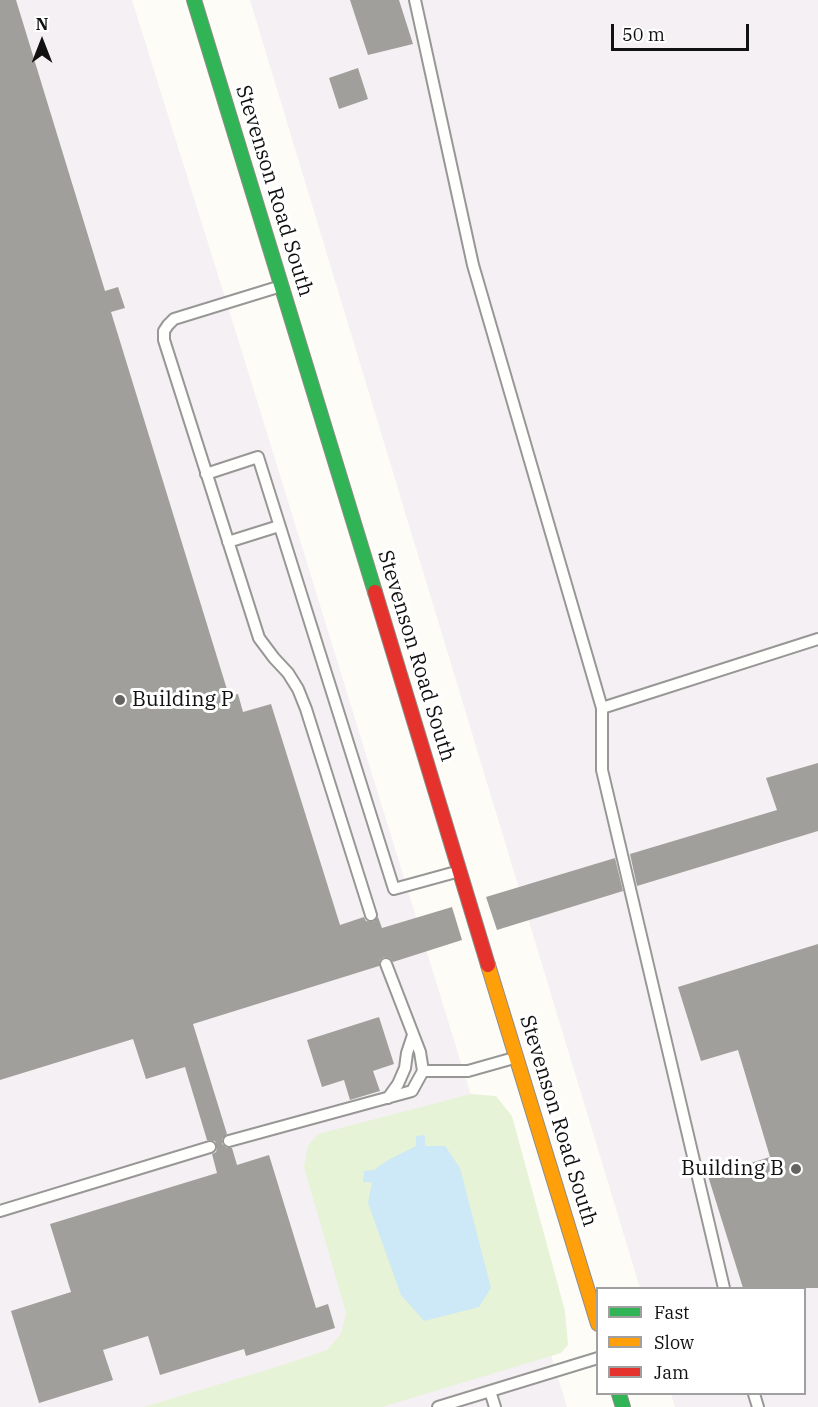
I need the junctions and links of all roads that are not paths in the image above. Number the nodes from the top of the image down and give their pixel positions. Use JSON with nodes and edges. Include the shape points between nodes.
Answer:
{"nodes":[{"id":1,"x":194,"y":0,"type":"edge"},
{"id":2,"x":415,"y":0,"type":"edge"},
{"id":3,"x":281,"y":286,"type":"junction"},
{"id":4,"x":206,"y":474,"type":"junction"},
{"id":5,"x":279,"y":526,"type":"junction"},
{"id":6,"x":228,"y":542,"type":"junction"},
{"id":7,"x":818,"y":639,"type":"edge"},
{"id":8,"x":602,"y":708,"type":"junction"},
{"id":9,"x":460,"y":872,"type":"junction"},
{"id":10,"x":371,"y":915,"type":"dead end"},
{"id":11,"x":386,"y":964,"type":"dead end"},
{"id":12,"x":413,"y":1035,"type":"junction"},
{"id":13,"x":516,"y":1057,"type":"junction"},
{"id":14,"x":423,"y":1071,"type":"junction"},
{"id":15,"x":388,"y":1098,"type":"junction"},
{"id":16,"x":229,"y":1141,"type":"dead end"},
{"id":17,"x":210,"y":1148,"type":"dead end"},
{"id":18,"x":0,"y":1211,"type":"edge"},
{"id":19,"x":724,"y":1287,"type":"edge"},
{"id":20,"x":596,"y":1321,"type":"edge"},
{"id":21,"x":596,"y":1358,"type":"edge"},
{"id":22,"x":490,"y":1391,"type":"junction"},
{"id":23,"x":438,"y":1407,"type":"edge"},
{"id":24,"x":495,"y":1407,"type":"edge"}],
"edges":[{"from":1,"to":3,"type":"main road","name":"Stevenson Road South"},
{"from":2,"to":8,"type":"lane","via":[[473,265]]},
{"from":3,"to":4,"type":"lane","via":[[174,319],[164,331],[166,349]]},
{"from":3,"to":9,"type":"main road","name":"Stevenson Road South"},
{"from":4,"to":5,"type":"lane","via":[[258,457]]},
{"from":4,"to":6,"type":"lane"},
{"from":5,"to":6,"type":"lane"},
{"from":5,"to":9,"type":"lane","via":[[394,889]]},
{"from":6,"to":10,"type":"lane","via":[[259,638],[288,673],[306,709]]},
{"from":7,"to":8,"type":"lane"},
{"from":8,"to":19,"type":"lane","via":[[602,770]]},
{"from":9,"to":13,"type":"main road","name":"Stevenson Road South"},
{"from":11,"to":12,"type":"lane"},
{"from":12,"to":14,"type":"lane"},
{"from":12,"to":15,"type":"lane","via":[[405,1068]]},
{"from":13,"to":14,"type":"lane","via":[[468,1071]]},
{"from":13,"to":20,"type":"main road","name":"Stevenson Road South"},
{"from":14,"to":15,"type":"lane","via":[[412,1091]]},
{"from":15,"to":16,"type":"lane"},
{"from":17,"to":18,"type":"lane"},
{"from":21,"to":22,"type":"lane"},
{"from":22,"to":23,"type":"lane"},
{"from":22,"to":24,"type":"lane"}]}
